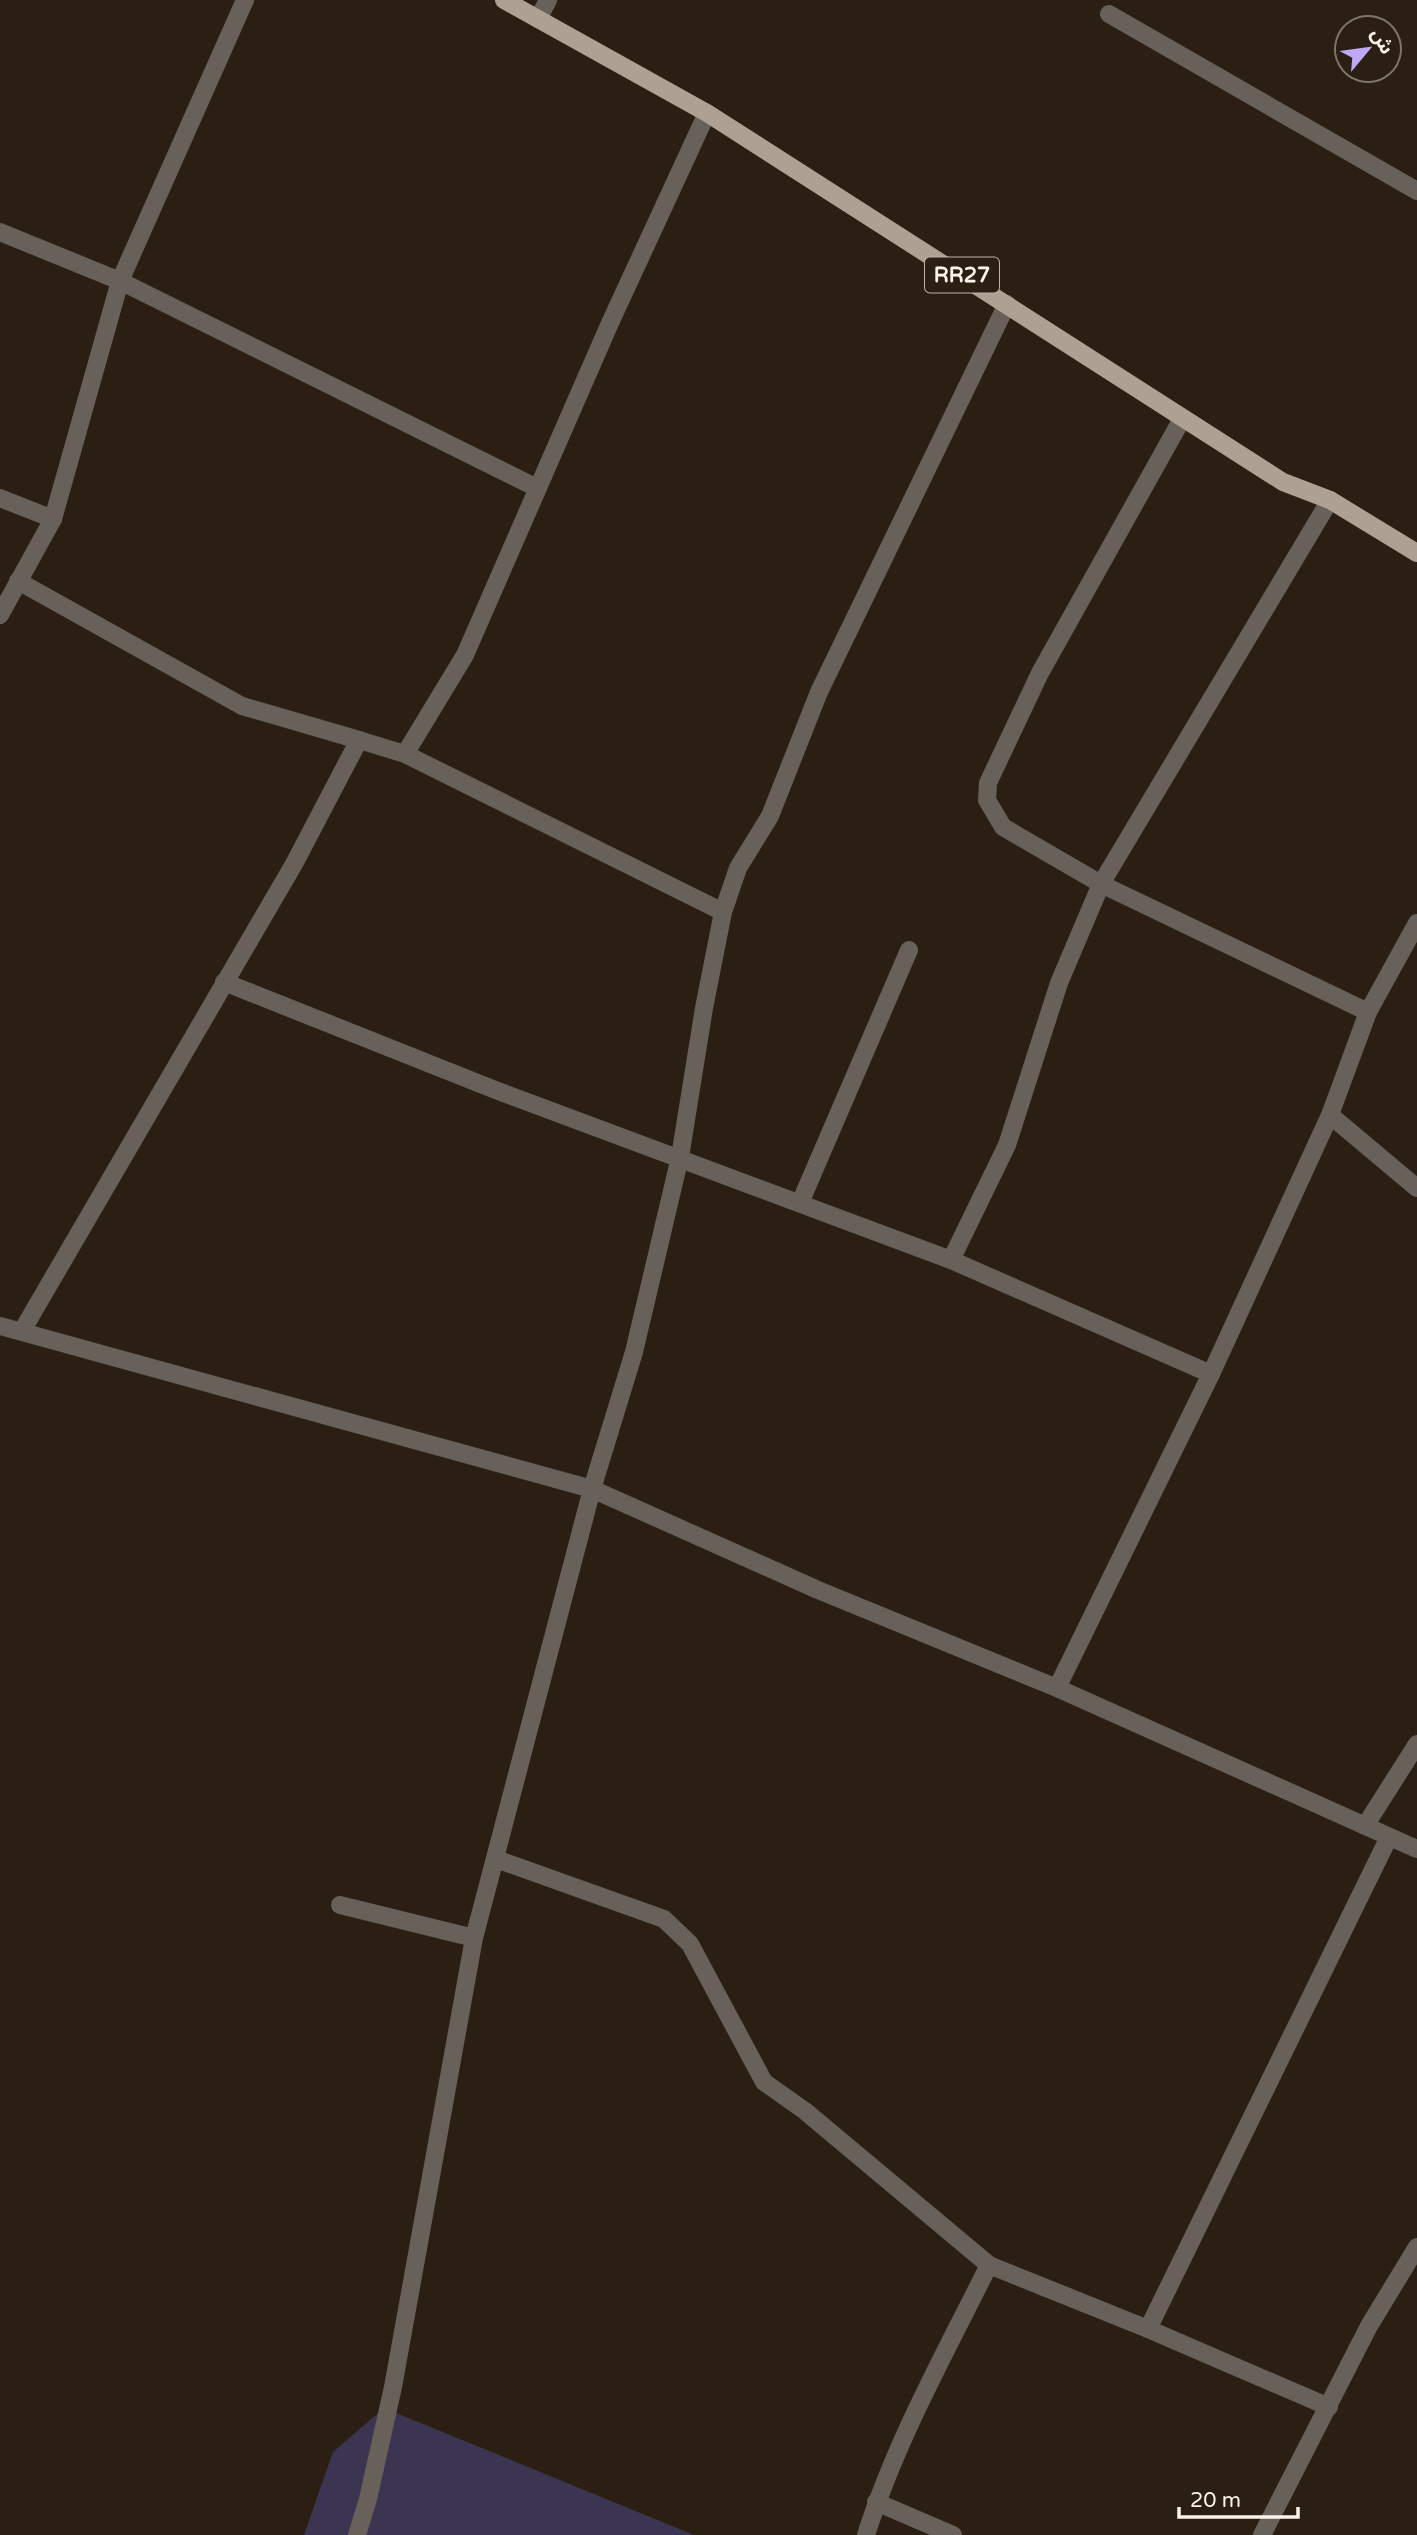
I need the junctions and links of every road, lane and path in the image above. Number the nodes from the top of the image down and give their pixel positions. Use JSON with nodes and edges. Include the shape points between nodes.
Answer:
{"nodes":[{"id":1,"x":245,"y":0,"type":"edge"},
{"id":2,"x":504,"y":0,"type":"edge"},
{"id":3,"x":548,"y":0,"type":"edge"},
{"id":4,"x":1109,"y":14,"type":"dead end"},
{"id":5,"x":538,"y":19,"type":"junction"},
{"id":6,"x":707,"y":113,"type":"junction"},
{"id":7,"x":1417,"y":191,"type":"edge"},
{"id":8,"x":0,"y":232,"type":"edge"},
{"id":9,"x":120,"y":281,"type":"junction"},
{"id":10,"x":1007,"y":304,"type":"junction"},
{"id":11,"x":1182,"y":419,"type":"junction"},
{"id":12,"x":537,"y":488,"type":"junction"},
{"id":13,"x":0,"y":498,"type":"edge"},
{"id":14,"x":1330,"y":500,"type":"junction"},
{"id":15,"x":53,"y":519,"type":"junction"},
{"id":16,"x":1417,"y":553,"type":"edge"},
{"id":17,"x":18,"y":581,"type":"junction"},
{"id":18,"x":0,"y":615,"type":"edge"},
{"id":19,"x":359,"y":740,"type":"junction"},
{"id":20,"x":405,"y":754,"type":"junction"},
{"id":21,"x":1101,"y":884,"type":"junction"},
{"id":22,"x":723,"y":912,"type":"junction"},
{"id":23,"x":1417,"y":923,"type":"edge"},
{"id":24,"x":909,"y":950,"type":"dead end"},
{"id":25,"x":224,"y":982,"type":"junction"},
{"id":26,"x":1368,"y":1012,"type":"junction"},
{"id":27,"x":1329,"y":1115,"type":"junction"},
{"id":28,"x":680,"y":1157,"type":"junction"},
{"id":29,"x":1417,"y":1188,"type":"edge"},
{"id":30,"x":800,"y":1203,"type":"junction"},
{"id":31,"x":951,"y":1260,"type":"junction"},
{"id":32,"x":0,"y":1326,"type":"edge"},
{"id":33,"x":22,"y":1331,"type":"junction"},
{"id":34,"x":1211,"y":1374,"type":"junction"},
{"id":35,"x":592,"y":1489,"type":"junction"},
{"id":36,"x":1057,"y":1688,"type":"junction"},
{"id":37,"x":1417,"y":1744,"type":"edge"},
{"id":38,"x":1365,"y":1826,"type":"junction"},
{"id":39,"x":1389,"y":1836,"type":"junction"},
{"id":40,"x":1417,"y":1849,"type":"edge"},
{"id":41,"x":496,"y":1859,"type":"junction"},
{"id":42,"x":340,"y":1905,"type":"dead end"},
{"id":43,"x":474,"y":1938,"type":"junction"},
{"id":44,"x":1417,"y":2247,"type":"edge"},
{"id":45,"x":989,"y":2266,"type":"junction"},
{"id":46,"x":1148,"y":2329,"type":"junction"},
{"id":47,"x":1329,"y":2407,"type":"junction"},
{"id":48,"x":876,"y":2502,"type":"junction"},
{"id":49,"x":357,"y":2535,"type":"edge"},
{"id":50,"x":866,"y":2535,"type":"edge"},
{"id":51,"x":953,"y":2535,"type":"edge"},
{"id":52,"x":1262,"y":2535,"type":"edge"}],
"edges":[{"from":1,"to":9,"type":"street"},
{"from":2,"to":5,"type":"main road","number":"RR27"},
{"from":3,"to":5,"type":"street"},
{"from":4,"to":7,"type":"street"},
{"from":5,"to":6,"type":"main road","number":"RR27"},
{"from":6,"to":10,"type":"main road","number":"RR27"},
{"from":6,"to":12,"type":"street"},
{"from":8,"to":9,"type":"street"},
{"from":9,"to":12,"type":"street"},
{"from":9,"to":15,"type":"street"},
{"from":10,"to":11,"type":"main road","number":"RR27"},
{"from":10,"to":22,"type":"street","via":[[819,692],[770,816],[738,868]]},
{"from":11,"to":14,"type":"main road","number":"RR27","via":[[1283,482]]},
{"from":11,"to":21,"type":"street","via":[[1040,673],[988,783],[987,800],[1003,827]]},
{"from":12,"to":20,"type":"street","via":[[465,655]]},
{"from":13,"to":15,"type":"street"},
{"from":14,"to":16,"type":"main road","number":"RR27"},
{"from":14,"to":21,"type":"street"},
{"from":15,"to":17,"type":"street"},
{"from":17,"to":18,"type":"street"},
{"from":17,"to":19,"type":"street","via":[[242,706]]},
{"from":19,"to":20,"type":"street"},
{"from":19,"to":25,"type":"street","via":[[294,864]]},
{"from":20,"to":22,"type":"street"},
{"from":21,"to":26,"type":"street"},
{"from":21,"to":31,"type":"street","via":[[1059,983],[1007,1145]]},
{"from":22,"to":28,"type":"street"},
{"from":23,"to":26,"type":"street"},
{"from":24,"to":30,"type":"street"},
{"from":25,"to":28,"type":"street","via":[[498,1091]]},
{"from":25,"to":33,"type":"street"},
{"from":26,"to":27,"type":"street"},
{"from":27,"to":29,"type":"street"},
{"from":27,"to":34,"type":"street"},
{"from":28,"to":30,"type":"street"},
{"from":28,"to":35,"type":"street","via":[[634,1352]]},
{"from":30,"to":31,"type":"street"},
{"from":31,"to":34,"type":"street"},
{"from":32,"to":33,"type":"street"},
{"from":33,"to":35,"type":"street"},
{"from":34,"to":36,"type":"street"},
{"from":35,"to":36,"type":"street","via":[[818,1590]]},
{"from":35,"to":41,"type":"street"},
{"from":36,"to":38,"type":"street"},
{"from":37,"to":38,"type":"street"},
{"from":38,"to":39,"type":"street"},
{"from":39,"to":40,"type":"street"},
{"from":39,"to":46,"type":"street"},
{"from":41,"to":43,"type":"street"},
{"from":41,"to":45,"type":"street","via":[[664,1919],[690,1944],[764,2081]]},
{"from":42,"to":43,"type":"street"},
{"from":43,"to":49,"type":"street","via":[[393,2387]]},
{"from":44,"to":47,"type":"street","via":[[1369,2326]]},
{"from":45,"to":46,"type":"street"},
{"from":45,"to":48,"type":"street"},
{"from":46,"to":47,"type":"street"},
{"from":47,"to":52,"type":"street"},
{"from":48,"to":50,"type":"street"},
{"from":48,"to":51,"type":"street"}]}
